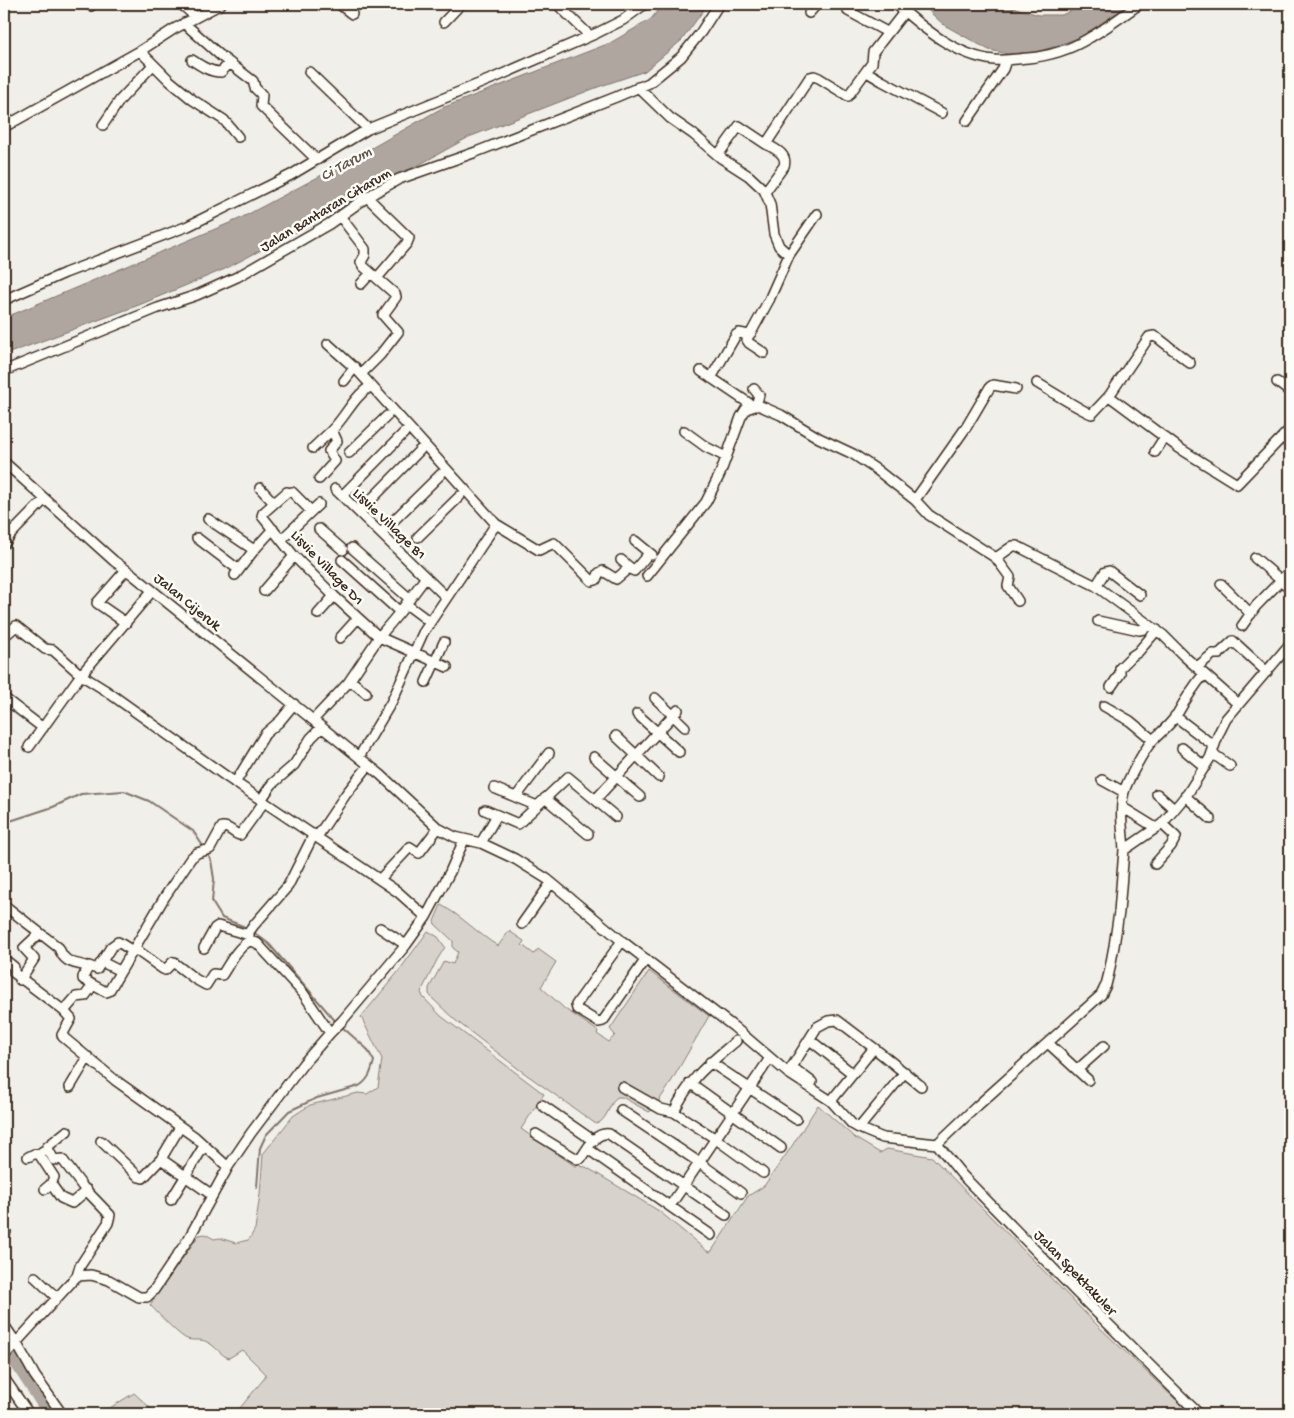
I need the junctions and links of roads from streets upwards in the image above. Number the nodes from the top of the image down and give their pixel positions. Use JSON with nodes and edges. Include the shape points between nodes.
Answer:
{"nodes":[{"id":1,"x":222,"y":4,"type":"edge"},
{"id":2,"x":339,"y":4,"type":"edge"},
{"id":3,"x":461,"y":4,"type":"edge"},
{"id":4,"x":557,"y":4,"type":"edge"},
{"id":5,"x":644,"y":4,"type":"edge"},
{"id":6,"x":719,"y":4,"type":"edge"},
{"id":7,"x":817,"y":4,"type":"edge"},
{"id":8,"x":896,"y":4,"type":"edge"},
{"id":9,"x":1140,"y":4,"type":"edge"},
{"id":10,"x":184,"y":5,"type":"edge"},
{"id":11,"x":848,"y":11,"type":"dead end"},
{"id":12,"x":905,"y":11,"type":"junction"},
{"id":13,"x":809,"y":13,"type":"dead end"},
{"id":14,"x":352,"y":14,"type":"dead end"},
{"id":15,"x":196,"y":17,"type":"junction"},
{"id":16,"x":444,"y":22,"type":"dead end"},
{"id":17,"x":184,"y":23,"type":"junction"},
{"id":18,"x":887,"y":32,"type":"junction"},
{"id":19,"x":590,"y":36,"type":"junction"},
{"id":20,"x":140,"y":51,"type":"junction"},
{"id":21,"x":192,"y":60,"type":"dead end"},
{"id":22,"x":1006,"y":60,"type":"junction"},
{"id":23,"x":230,"y":63,"type":"junction"},
{"id":24,"x":153,"y":65,"type":"junction"},
{"id":25,"x":309,"y":72,"type":"dead end"},
{"id":26,"x":867,"y":72,"type":"junction"},
{"id":27,"x":638,"y":87,"type":"junction"},
{"id":28,"x":942,"y":113,"type":"dead end"},
{"id":29,"x":968,"y":121,"type":"dead end"},
{"id":30,"x":103,"y":125,"type":"dead end"},
{"id":31,"x":4,"y":127,"type":"edge"},
{"id":32,"x":368,"y":129,"type":"junction"},
{"id":33,"x":238,"y":137,"type":"dead end"},
{"id":34,"x":766,"y":144,"type":"junction"},
{"id":35,"x":718,"y":155,"type":"junction"},
{"id":36,"x":317,"y":160,"type":"junction"},
{"id":37,"x":765,"y":192,"type":"junction"},
{"id":38,"x":367,"y":197,"type":"junction"},
{"id":39,"x":817,"y":214,"type":"dead end"},
{"id":40,"x":340,"y":216,"type":"junction"},
{"id":41,"x":789,"y":255,"type":"junction"},
{"id":42,"x":374,"y":275,"type":"junction"},
{"id":43,"x":361,"y":284,"type":"dead end"},
{"id":44,"x":4,"y":300,"type":"edge"},
{"id":45,"x":749,"y":335,"type":"junction"},
{"id":46,"x":328,"y":344,"type":"dead end"},
{"id":47,"x":764,"y":353,"type":"dead end"},
{"id":48,"x":1190,"y":363,"type":"dead end"},
{"id":49,"x":4,"y":371,"type":"edge"},
{"id":50,"x":358,"y":371,"type":"junction"},
{"id":51,"x":701,"y":371,"type":"dead end"},
{"id":52,"x":711,"y":378,"type":"junction"},
{"id":53,"x":344,"y":381,"type":"dead end"},
{"id":54,"x":1277,"y":382,"type":"dead end"},
{"id":55,"x":1037,"y":383,"type":"dead end"},
{"id":56,"x":371,"y":386,"type":"junction"},
{"id":57,"x":754,"y":389,"type":"dead end"},
{"id":58,"x":1016,"y":389,"type":"dead end"},
{"id":59,"x":1290,"y":392,"type":"edge"},
{"id":60,"x":1109,"y":396,"type":"junction"},
{"id":61,"x":754,"y":406,"type":"junction"},
{"id":62,"x":387,"y":416,"type":"dead end"},
{"id":63,"x":1290,"y":429,"type":"edge"},
{"id":64,"x":332,"y":430,"type":"junction"},
{"id":65,"x":684,"y":432,"type":"dead end"},
{"id":66,"x":404,"y":433,"type":"dead end"},
{"id":67,"x":1283,"y":436,"type":"junction"},
{"id":68,"x":1164,"y":438,"type":"junction"},
{"id":69,"x":320,"y":441,"type":"junction"},
{"id":70,"x":1290,"y":445,"type":"edge"},
{"id":71,"x":313,"y":448,"type":"dead end"},
{"id":72,"x":420,"y":450,"type":"dead end"},
{"id":73,"x":329,"y":451,"type":"junction"},
{"id":74,"x":1154,"y":452,"type":"dead end"},
{"id":75,"x":349,"y":453,"type":"dead end"},
{"id":76,"x":726,"y":457,"type":"junction"},
{"id":77,"x":4,"y":462,"type":"edge"},
{"id":78,"x":441,"y":474,"type":"dead end"},
{"id":79,"x":319,"y":478,"type":"dead end"},
{"id":80,"x":260,"y":488,"type":"dead end"},
{"id":81,"x":460,"y":496,"type":"dead end"},
{"id":82,"x":45,"y":499,"type":"junction"},
{"id":83,"x":915,"y":500,"type":"junction"},
{"id":84,"x":274,"y":504,"type":"junction"},
{"id":85,"x":319,"y":504,"type":"dead end"},
{"id":86,"x":311,"y":511,"type":"junction"},
{"id":87,"x":359,"y":512,"type":"junction"},
{"id":88,"x":208,"y":519,"type":"dead end"},
{"id":89,"x":496,"y":524,"type":"junction"},
{"id":90,"x":4,"y":526,"type":"edge"},
{"id":91,"x":273,"y":529,"type":"junction"},
{"id":92,"x":319,"y":529,"type":"dead end"},
{"id":93,"x":381,"y":533,"type":"junction"},
{"id":94,"x":11,"y":534,"type":"junction"},
{"id":95,"x":418,"y":537,"type":"dead end"},
{"id":96,"x":197,"y":538,"type":"dead end"},
{"id":97,"x":282,"y":539,"type":"junction"},
{"id":98,"x":635,"y":541,"type":"dead end"},
{"id":99,"x":4,"y":544,"type":"edge"},
{"id":100,"x":254,"y":550,"type":"junction"},
{"id":101,"x":649,"y":553,"type":"junction"},
{"id":102,"x":294,"y":556,"type":"junction"},
{"id":103,"x":996,"y":558,"type":"junction"},
{"id":104,"x":1255,"y":558,"type":"dead end"},
{"id":105,"x":342,"y":560,"type":"dead end"},
{"id":106,"x":621,"y":560,"type":"dead end"},
{"id":107,"x":658,"y":560,"type":"junction"},
{"id":108,"x":629,"y":568,"type":"junction"},
{"id":109,"x":126,"y":570,"type":"junction"},
{"id":110,"x":1290,"y":571,"type":"edge"},
{"id":111,"x":647,"y":576,"type":"dead end"},
{"id":112,"x":426,"y":577,"type":"junction"},
{"id":113,"x":1281,"y":580,"type":"junction"},
{"id":114,"x":1221,"y":584,"type":"dead end"},
{"id":115,"x":1096,"y":586,"type":"junction"},
{"id":116,"x":1290,"y":588,"type":"edge"},
{"id":117,"x":152,"y":591,"type":"junction"},
{"id":118,"x":264,"y":591,"type":"dead end"},
{"id":119,"x":444,"y":595,"type":"dead end"},
{"id":120,"x":334,"y":596,"type":"junction"},
{"id":121,"x":1140,"y":596,"type":"dead end"},
{"id":122,"x":1018,"y":601,"type":"dead end"},
{"id":123,"x":405,"y":605,"type":"junction"},
{"id":124,"x":318,"y":614,"type":"dead end"},
{"id":125,"x":1250,"y":614,"type":"junction"},
{"id":126,"x":358,"y":618,"type":"junction"},
{"id":127,"x":426,"y":619,"type":"dead end"},
{"id":128,"x":1098,"y":621,"type":"dead end"},
{"id":129,"x":126,"y":623,"type":"junction"},
{"id":130,"x":1242,"y":626,"type":"dead end"},
{"id":131,"x":1153,"y":628,"type":"junction"},
{"id":132,"x":5,"y":634,"type":"edge"},
{"id":133,"x":379,"y":637,"type":"junction"},
{"id":134,"x":340,"y":638,"type":"dead end"},
{"id":135,"x":444,"y":642,"type":"dead end"},
{"id":136,"x":1290,"y":644,"type":"edge"},
{"id":137,"x":414,"y":652,"type":"junction"},
{"id":138,"x":436,"y":662,"type":"junction"},
{"id":139,"x":1197,"y":667,"type":"junction"},
{"id":140,"x":447,"y":668,"type":"dead end"},
{"id":141,"x":1267,"y":672,"type":"junction"},
{"id":142,"x":1204,"y":674,"type":"junction"},
{"id":143,"x":81,"y":675,"type":"junction"},
{"id":144,"x":426,"y":682,"type":"dead end"},
{"id":145,"x":348,"y":683,"type":"junction"},
{"id":146,"x":1111,"y":687,"type":"dead end"},
{"id":147,"x":366,"y":693,"type":"dead end"},
{"id":148,"x":4,"y":698,"type":"edge"},
{"id":149,"x":655,"y":698,"type":"dead end"},
{"id":150,"x":294,"y":704,"type":"junction"},
{"id":151,"x":1238,"y":704,"type":"junction"},
{"id":152,"x":1104,"y":706,"type":"dead end"},
{"id":153,"x":675,"y":712,"type":"junction"},
{"id":154,"x":637,"y":714,"type":"dead end"},
{"id":155,"x":1175,"y":716,"type":"junction"},
{"id":156,"x":314,"y":720,"type":"junction"},
{"id":157,"x":322,"y":727,"type":"junction"},
{"id":158,"x":685,"y":727,"type":"dead end"},
{"id":159,"x":42,"y":728,"type":"junction"},
{"id":160,"x":658,"y":733,"type":"junction"},
{"id":161,"x":616,"y":736,"type":"dead end"},
{"id":162,"x":1152,"y":740,"type":"junction"},
{"id":163,"x":29,"y":747,"type":"dead end"},
{"id":164,"x":1182,"y":748,"type":"dead end"},
{"id":165,"x":1213,"y":749,"type":"junction"},
{"id":166,"x":679,"y":752,"type":"dead end"},
{"id":167,"x":549,"y":754,"type":"dead end"},
{"id":168,"x":637,"y":755,"type":"junction"},
{"id":169,"x":359,"y":757,"type":"junction"},
{"id":170,"x":594,"y":757,"type":"dead end"},
{"id":171,"x":369,"y":765,"type":"junction"},
{"id":172,"x":1230,"y":766,"type":"dead end"},
{"id":173,"x":1205,"y":767,"type":"junction"},
{"id":174,"x":616,"y":776,"type":"junction"},
{"id":175,"x":659,"y":777,"type":"dead end"},
{"id":176,"x":1102,"y":780,"type":"dead end"},
{"id":177,"x":235,"y":783,"type":"junction"},
{"id":178,"x":494,"y":788,"type":"dead end"},
{"id":179,"x":1124,"y":792,"type":"junction"},
{"id":180,"x":1157,"y":794,"type":"dead end"},
{"id":181,"x":1185,"y":796,"type":"junction"},
{"id":182,"x":516,"y":797,"type":"junction"},
{"id":183,"x":640,"y":797,"type":"dead end"},
{"id":184,"x":545,"y":798,"type":"junction"},
{"id":185,"x":596,"y":799,"type":"junction"},
{"id":186,"x":262,"y":801,"type":"junction"},
{"id":187,"x":537,"y":806,"type":"junction"},
{"id":188,"x":1122,"y":807,"type":"junction"},
{"id":189,"x":1174,"y":809,"type":"junction"},
{"id":190,"x":485,"y":810,"type":"dead end"},
{"id":191,"x":497,"y":815,"type":"junction"},
{"id":192,"x":616,"y":817,"type":"dead end"},
{"id":193,"x":1211,"y":819,"type":"dead end"},
{"id":194,"x":1159,"y":826,"type":"junction"},
{"id":195,"x":438,"y":828,"type":"junction"},
{"id":196,"x":588,"y":834,"type":"dead end"},
{"id":197,"x":316,"y":836,"type":"junction"},
{"id":198,"x":464,"y":840,"type":"junction"},
{"id":199,"x":481,"y":843,"type":"junction"},
{"id":200,"x":1124,"y":850,"type":"junction"},
{"id":201,"x":1155,"y":864,"type":"dead end"},
{"id":202,"x":380,"y":879,"type":"junction"},
{"id":203,"x":551,"y":883,"type":"junction"},
{"id":204,"x":4,"y":905,"type":"edge"},
{"id":205,"x":426,"y":917,"type":"junction"},
{"id":206,"x":522,"y":924,"type":"dead end"},
{"id":207,"x":380,"y":928,"type":"dead end"},
{"id":208,"x":40,"y":933,"type":"junction"},
{"id":209,"x":250,"y":934,"type":"junction"},
{"id":210,"x":622,"y":941,"type":"junction"},
{"id":211,"x":406,"y":945,"type":"junction"},
{"id":212,"x":204,"y":948,"type":"dead end"},
{"id":213,"x":134,"y":950,"type":"junction"},
{"id":214,"x":646,"y":959,"type":"junction"},
{"id":215,"x":4,"y":960,"type":"edge"},
{"id":216,"x":102,"y":962,"type":"junction"},
{"id":217,"x":88,"y":967,"type":"junction"},
{"id":218,"x":120,"y":971,"type":"junction"},
{"id":219,"x":20,"y":980,"type":"junction"},
{"id":220,"x":93,"y":985,"type":"junction"},
{"id":221,"x":64,"y":1011,"type":"junction"},
{"id":222,"x":331,"y":1032,"type":"junction"},
{"id":223,"x":810,"y":1040,"type":"junction"},
{"id":224,"x":736,"y":1041,"type":"dead end"},
{"id":225,"x":1048,"y":1043,"type":"junction"},
{"id":226,"x":1104,"y":1046,"type":"dead end"},
{"id":227,"x":874,"y":1048,"type":"junction"},
{"id":228,"x":88,"y":1057,"type":"junction"},
{"id":229,"x":770,"y":1058,"type":"junction"},
{"id":230,"x":710,"y":1062,"type":"junction"},
{"id":231,"x":790,"y":1070,"type":"junction"},
{"id":232,"x":1076,"y":1070,"type":"junction"},
{"id":233,"x":905,"y":1072,"type":"junction"},
{"id":234,"x":853,"y":1074,"type":"junction"},
{"id":235,"x":1088,"y":1080,"type":"dead end"},
{"id":236,"x":690,"y":1083,"type":"junction"},
{"id":237,"x":921,"y":1086,"type":"dead end"},
{"id":238,"x":70,"y":1087,"type":"dead end"},
{"id":239,"x":622,"y":1087,"type":"dead end"},
{"id":240,"x":750,"y":1088,"type":"junction"},
{"id":241,"x":833,"y":1099,"type":"junction"},
{"id":242,"x":542,"y":1105,"type":"dead end"},
{"id":243,"x":621,"y":1110,"type":"dead end"},
{"id":244,"x":674,"y":1112,"type":"junction"},
{"id":245,"x":733,"y":1114,"type":"junction"},
{"id":246,"x":796,"y":1119,"type":"dead end"},
{"id":247,"x":180,"y":1127,"type":"junction"},
{"id":248,"x":859,"y":1128,"type":"junction"},
{"id":249,"x":67,"y":1132,"type":"dead end"},
{"id":250,"x":536,"y":1134,"type":"dead end"},
{"id":251,"x":716,"y":1139,"type":"junction"},
{"id":252,"x":101,"y":1141,"type":"dead end"},
{"id":253,"x":937,"y":1144,"type":"junction"},
{"id":254,"x":591,"y":1145,"type":"junction"},
{"id":255,"x":204,"y":1146,"type":"junction"},
{"id":256,"x":47,"y":1147,"type":"junction"},
{"id":257,"x":781,"y":1148,"type":"dead end"},
{"id":258,"x":39,"y":1154,"type":"junction"},
{"id":259,"x":28,"y":1157,"type":"dead end"},
{"id":260,"x":161,"y":1159,"type":"junction"},
{"id":261,"x":700,"y":1164,"type":"junction"},
{"id":262,"x":228,"y":1167,"type":"junction"},
{"id":263,"x":763,"y":1173,"type":"dead end"},
{"id":264,"x":185,"y":1176,"type":"junction"},
{"id":265,"x":684,"y":1186,"type":"junction"},
{"id":266,"x":87,"y":1190,"type":"junction"},
{"id":267,"x":740,"y":1193,"type":"dead end"},
{"id":268,"x":212,"y":1195,"type":"junction"},
{"id":269,"x":171,"y":1200,"type":"dead end"},
{"id":270,"x":670,"y":1206,"type":"junction"},
{"id":271,"x":726,"y":1215,"type":"dead end"},
{"id":272,"x":711,"y":1235,"type":"dead end"},
{"id":273,"x":77,"y":1276,"type":"junction"},
{"id":274,"x":35,"y":1277,"type":"dead end"},
{"id":275,"x":56,"y":1298,"type":"junction"},
{"id":276,"x":4,"y":1325,"type":"edge"},
{"id":277,"x":15,"y":1345,"type":"junction"},
{"id":278,"x":4,"y":1356,"type":"edge"},
{"id":279,"x":4,"y":1378,"type":"edge"},
{"id":280,"x":29,"y":1414,"type":"edge"},
{"id":281,"x":62,"y":1414,"type":"edge"},
{"id":282,"x":1200,"y":1414,"type":"edge"}],
"edges":[{"from":1,"to":15,"type":"street"},
{"from":2,"to":14,"type":"street"},
{"from":3,"to":16,"type":"street"},
{"from":4,"to":19,"type":"street"},
{"from":5,"to":19,"type":"street","via":[[624,20]]},
{"from":6,"to":27,"type":"street","name":"Jalan Bantaran Citarum","via":[[681,57],[666,71]]},
{"from":7,"to":13,"type":"street"},
{"from":8,"to":12,"type":"street"},
{"from":9,"to":22,"type":"street","via":[[1089,38],[1060,52]]},
{"from":10,"to":15,"type":"street"},
{"from":11,"to":18,"type":"street"},
{"from":12,"to":18,"type":"street"},
{"from":12,"to":22,"type":"street","via":[[949,45],[979,57]]},
{"from":15,"to":17,"type":"street"},
{"from":17,"to":20,"type":"street"},
{"from":17,"to":23,"type":"street"},
{"from":18,"to":26,"type":"street","via":[[873,52]]},
{"from":19,"to":32,"type":"street"},
{"from":20,"to":24,"type":"street"},
{"from":20,"to":31,"type":"street"},
{"from":21,"to":23,"type":"street","via":[[216,72],[221,72]]},
{"from":22,"to":29,"type":"street"},
{"from":23,"to":36,"type":"street","via":[[254,82],[262,95],[261,106]]},
{"from":24,"to":30,"type":"street","via":[[120,100]]},
{"from":24,"to":33,"type":"street","via":[[183,92],[224,120]]},
{"from":25,"to":32,"type":"street"},
{"from":26,"to":28,"type":"street"},
{"from":26,"to":34,"type":"street","via":[[847,97],[819,78],[810,77]]},
{"from":27,"to":35,"type":"street","via":[[670,118]]},
{"from":27,"to":38,"type":"street","name":"Jalan Bantaran Citarum","via":[[399,179]]},
{"from":32,"to":36,"type":"street"},
{"from":34,"to":35,"type":"street","via":[[739,126]]},
{"from":34,"to":37,"type":"street","via":[[784,156],[786,161]]},
{"from":35,"to":37,"type":"street","via":[[749,176]]},
{"from":36,"to":44,"type":"street","via":[[188,226]]},
{"from":37,"to":41,"type":"street","via":[[774,234],[779,246]]},
{"from":38,"to":40,"type":"street","name":"Jalan Bantaran Citarum"},
{"from":38,"to":42,"type":"street","via":[[409,238]]},
{"from":39,"to":41,"type":"street"},
{"from":40,"to":42,"type":"street","via":[[365,249],[361,262]]},
{"from":40,"to":49,"type":"street","name":"Jalan Bantaran Citarum","via":[[237,277]]},
{"from":41,"to":45,"type":"street"},
{"from":42,"to":43,"type":"street"},
{"from":42,"to":50,"type":"street","via":[[395,294],[395,300],[383,315],[398,331],[380,355]]},
{"from":45,"to":47,"type":"street","via":[[749,343]]},
{"from":45,"to":52,"type":"street","via":[[736,335]]},
{"from":46,"to":50,"type":"street"},
{"from":48,"to":60,"type":"street","via":[[1158,338],[1149,337]]},
{"from":50,"to":53,"type":"street"},
{"from":50,"to":56,"type":"street"},
{"from":51,"to":52,"type":"street"},
{"from":52,"to":61,"type":"street"},
{"from":54,"to":59,"type":"street"},
{"from":55,"to":60,"type":"street","via":[[1089,414]]},
{"from":56,"to":64,"type":"street","via":[[359,394]]},
{"from":56,"to":89,"type":"street"},
{"from":57,"to":61,"type":"street","via":[[759,395]]},
{"from":58,"to":83,"type":"street","via":[[990,387]]},
{"from":60,"to":68,"type":"street"},
{"from":61,"to":76,"type":"street","via":[[741,417]]},
{"from":61,"to":83,"type":"street","via":[[762,406],[781,415],[853,454]]},
{"from":62,"to":75,"type":"street"},
{"from":63,"to":67,"type":"street"},
{"from":64,"to":69,"type":"street"},
{"from":64,"to":73,"type":"street","via":[[338,442]]},
{"from":65,"to":76,"type":"street"},
{"from":66,"to":87,"type":"street","name":"Lisvie Village B1","via":[[338,493]]},
{"from":67,"to":68,"type":"street","via":[[1237,484]]},
{"from":67,"to":70,"type":"street"},
{"from":68,"to":74,"type":"street"},
{"from":69,"to":71,"type":"street"},
{"from":69,"to":73,"type":"street"},
{"from":72,"to":87,"type":"street"},
{"from":73,"to":79,"type":"street","via":[[335,461]]},
{"from":76,"to":107,"type":"street","via":[[706,502]]},
{"from":77,"to":82,"type":"street","name":"Jalan Cijeruk"},
{"from":78,"to":93,"type":"street"},
{"from":80,"to":84,"type":"street"},
{"from":81,"to":95,"type":"street"},
{"from":82,"to":94,"type":"street"},
{"from":82,"to":109,"type":"street","name":"Jalan Cijeruk"},
{"from":83,"to":103,"type":"street","via":[[929,515]]},
{"from":84,"to":86,"type":"street","via":[[290,492]]},
{"from":84,"to":91,"type":"street","name":"Lisvie Village D1","via":[[262,516]]},
{"from":85,"to":86,"type":"street"},
{"from":86,"to":97,"type":"street"},
{"from":87,"to":93,"type":"street","name":"Lisvie Village B1"},
{"from":88,"to":100,"type":"street"},
{"from":89,"to":108,"type":"street","via":[[539,550],[554,543],[592,581],[603,571],[616,579]]},
{"from":89,"to":137,"type":"street"},
{"from":90,"to":94,"type":"street"},
{"from":91,"to":97,"type":"street","name":"Lisvie Village D1"},
{"from":91,"to":100,"type":"street"},
{"from":92,"to":123,"type":"street","via":[[348,549]]},
{"from":93,"to":112,"type":"street","name":"Lisvie Village B1"},
{"from":94,"to":99,"type":"street"},
{"from":96,"to":100,"type":"street","via":[[237,572]]},
{"from":97,"to":102,"type":"street","name":"Lisvie Village D1"},
{"from":98,"to":101,"type":"street"},
{"from":101,"to":107,"type":"street"},
{"from":101,"to":108,"type":"street","via":[[635,570]]},
{"from":102,"to":118,"type":"street"},
{"from":102,"to":120,"type":"street","name":"Lisvie Village D1"},
{"from":103,"to":115,"type":"street","via":[[1017,546]]},
{"from":103,"to":122,"type":"street","via":[[1010,577],[1008,586]]},
{"from":104,"to":113,"type":"street"},
{"from":105,"to":123,"type":"street"},
{"from":106,"to":108,"type":"street"},
{"from":107,"to":111,"type":"street"},
{"from":109,"to":117,"type":"street","name":"Jalan Cijeruk"},
{"from":109,"to":129,"type":"street","via":[[97,603]]},
{"from":110,"to":113,"type":"street"},
{"from":112,"to":119,"type":"street","name":"Lisvie Village B1"},
{"from":112,"to":123,"type":"street"},
{"from":113,"to":116,"type":"street"},
{"from":113,"to":125,"type":"street"},
{"from":114,"to":125,"type":"street"},
{"from":115,"to":121,"type":"street","via":[[1104,572],[1109,571]]},
{"from":115,"to":131,"type":"street"},
{"from":117,"to":129,"type":"street"},
{"from":117,"to":150,"type":"street","name":"Jalan Cijeruk"},
{"from":120,"to":124,"type":"street"},
{"from":120,"to":126,"type":"street","name":"Lisvie Village D1"},
{"from":123,"to":127,"type":"street"},
{"from":123,"to":133,"type":"street"},
{"from":125,"to":130,"type":"street"},
{"from":126,"to":133,"type":"street","name":"Lisvie Village D1"},
{"from":126,"to":134,"type":"street"},
{"from":128,"to":131,"type":"street","via":[[1139,630]]},
{"from":129,"to":143,"type":"street"},
{"from":131,"to":139,"type":"street"},
{"from":131,"to":146,"type":"street","via":[[1138,652],[1120,668],[1120,674]]},
{"from":132,"to":143,"type":"street","via":[[17,627],[45,649],[53,650]]},
{"from":133,"to":137,"type":"street","name":"Lisvie Village D1"},
{"from":133,"to":145,"type":"street"},
{"from":135,"to":138,"type":"street"},
{"from":136,"to":141,"type":"street"},
{"from":137,"to":138,"type":"street","name":"Lisvie Village D1"},
{"from":137,"to":169,"type":"street","via":[[392,701]]},
{"from":138,"to":140,"type":"street","name":"Lisvie Village D1"},
{"from":138,"to":144,"type":"street"},
{"from":139,"to":141,"type":"street","via":[[1214,654],[1224,651],[1233,641]]},
{"from":139,"to":142,"type":"street"},
{"from":141,"to":151,"type":"street"},
{"from":142,"to":151,"type":"street"},
{"from":142,"to":155,"type":"street"},
{"from":143,"to":159,"type":"street"},
{"from":143,"to":177,"type":"street"},
{"from":145,"to":147,"type":"street","via":[[355,684]]},
{"from":145,"to":156,"type":"street"},
{"from":148,"to":159,"type":"street"},
{"from":149,"to":153,"type":"street"},
{"from":150,"to":156,"type":"street","name":"Jalan Cijeruk"},
{"from":150,"to":177,"type":"street","via":[[265,734]]},
{"from":151,"to":165,"type":"street","via":[[1226,719]]},
{"from":152,"to":162,"type":"street"},
{"from":153,"to":158,"type":"street"},
{"from":153,"to":160,"type":"street"},
{"from":154,"to":160,"type":"street"},
{"from":155,"to":162,"type":"street"},
{"from":155,"to":165,"type":"street"},
{"from":156,"to":157,"type":"street","name":"Jalan Cijeruk"},
{"from":157,"to":169,"type":"street","name":"Jalan Cijeruk"},
{"from":157,"to":186,"type":"street","via":[[294,765],[272,784]]},
{"from":159,"to":163,"type":"street"},
{"from":160,"to":166,"type":"street"},
{"from":160,"to":168,"type":"street"},
{"from":161,"to":168,"type":"street"},
{"from":162,"to":179,"type":"street","via":[[1136,764]]},
{"from":164,"to":173,"type":"street"},
{"from":165,"to":172,"type":"street"},
{"from":165,"to":173,"type":"street"},
{"from":167,"to":182,"type":"street"},
{"from":168,"to":174,"type":"street"},
{"from":168,"to":175,"type":"street"},
{"from":169,"to":171,"type":"street","name":"Jalan Cijeruk"},
{"from":170,"to":174,"type":"street"},
{"from":171,"to":195,"type":"street","name":"Jalan Cijeruk"},
{"from":171,"to":197,"type":"street"},
{"from":173,"to":181,"type":"street"},
{"from":174,"to":183,"type":"street"},
{"from":174,"to":185,"type":"street"},
{"from":176,"to":179,"type":"street"},
{"from":177,"to":186,"type":"street"},
{"from":178,"to":182,"type":"street"},
{"from":179,"to":188,"type":"street"},
{"from":180,"to":189,"type":"street"},
{"from":181,"to":189,"type":"street"},
{"from":181,"to":193,"type":"street"},
{"from":182,"to":187,"type":"street"},
{"from":184,"to":185,"type":"street","via":[[568,777]]},
{"from":184,"to":187,"type":"street"},
{"from":184,"to":196,"type":"street"},
{"from":185,"to":192,"type":"street"},
{"from":186,"to":197,"type":"street"},
{"from":186,"to":213,"type":"street","via":[[240,835],[222,827],[205,851],[194,855]]},
{"from":187,"to":191,"type":"street","via":[[517,824]]},
{"from":188,"to":194,"type":"street"},
{"from":188,"to":200,"type":"street"},
{"from":189,"to":194,"type":"street"},
{"from":190,"to":191,"type":"street"},
{"from":191,"to":199,"type":"street"},
{"from":194,"to":200,"type":"street"},
{"from":194,"to":201,"type":"street","via":[[1176,837]]},
{"from":195,"to":198,"type":"street"},
{"from":195,"to":202,"type":"street","via":[[419,853],[410,847]]},
{"from":197,"to":202,"type":"street"},
{"from":197,"to":209,"type":"street","via":[[288,886]]},
{"from":198,"to":199,"type":"street"},
{"from":198,"to":205,"type":"street"},
{"from":199,"to":203,"type":"street","via":[[525,864]]},
{"from":200,"to":225,"type":"street","via":[[1119,912],[1106,985],[1101,995]]},
{"from":202,"to":205,"type":"street","via":[[395,895]]},
{"from":203,"to":206,"type":"street"},
{"from":203,"to":210,"type":"street"},
{"from":204,"to":208,"type":"street"},
{"from":205,"to":211,"type":"street"},
{"from":207,"to":211,"type":"street"},
{"from":208,"to":217,"type":"street","via":[[59,948],[65,958]]},
{"from":208,"to":219,"type":"street","via":[[24,948],[34,958]]},
{"from":209,"to":212,"type":"street","via":[[218,926]]},
{"from":209,"to":213,"type":"street","via":[[222,975],[213,974],[206,985],[174,962],[166,970]]},
{"from":209,"to":222,"type":"street","via":[[303,993]]},
{"from":210,"to":214,"type":"street"},
{"from":210,"to":214,"type":"street","via":[[576,1005],[577,1009],[598,1022],[604,1021]]},
{"from":211,"to":222,"type":"street"},
{"from":213,"to":216,"type":"street","via":[[117,942]]},
{"from":213,"to":218,"type":"street"},
{"from":214,"to":229,"type":"street"},
{"from":215,"to":219,"type":"street","via":[[14,967],[14,973]]},
{"from":216,"to":217,"type":"street","via":[[97,970]]},
{"from":216,"to":218,"type":"street"},
{"from":217,"to":220,"type":"street","via":[[82,978]]},
{"from":218,"to":220,"type":"street","via":[[108,992]]},
{"from":219,"to":221,"type":"street"},
{"from":220,"to":221,"type":"street"},
{"from":221,"to":228,"type":"street","via":[[72,1020],[62,1036]]},
{"from":222,"to":262,"type":"street","via":[[303,1064]]},
{"from":223,"to":227,"type":"street","via":[[820,1025],[835,1019]]},
{"from":223,"to":231,"type":"street"},
{"from":223,"to":234,"type":"street"},
{"from":224,"to":230,"type":"street"},
{"from":225,"to":232,"type":"street"},
{"from":225,"to":253,"type":"street"},
{"from":226,"to":232,"type":"street"},
{"from":227,"to":233,"type":"street"},
{"from":227,"to":234,"type":"street"},
{"from":228,"to":238,"type":"street"},
{"from":228,"to":247,"type":"street"},
{"from":229,"to":231,"type":"street"},
{"from":229,"to":240,"type":"street"},
{"from":230,"to":236,"type":"street"},
{"from":230,"to":240,"type":"street"},
{"from":231,"to":241,"type":"street"},
{"from":232,"to":235,"type":"street"},
{"from":233,"to":237,"type":"street"},
{"from":233,"to":248,"type":"street"},
{"from":234,"to":241,"type":"street"},
{"from":236,"to":244,"type":"street"},
{"from":236,"to":245,"type":"street"},
{"from":239,"to":244,"type":"street","via":[[661,1110]]},
{"from":240,"to":245,"type":"street"},
{"from":240,"to":246,"type":"street"},
{"from":241,"to":248,"type":"street","via":[[852,1124]]},
{"from":242,"to":254,"type":"street"},
{"from":243,"to":261,"type":"street"},
{"from":244,"to":251,"type":"street"},
{"from":245,"to":251,"type":"street"},
{"from":245,"to":257,"type":"street"},
{"from":247,"to":255,"type":"street"},
{"from":247,"to":260,"type":"street"},
{"from":248,"to":253,"type":"street","via":[[882,1138]]},
{"from":249,"to":256,"type":"street"},
{"from":250,"to":254,"type":"street","via":[[575,1159],[581,1158]]},
{"from":251,"to":261,"type":"street"},
{"from":251,"to":263,"type":"street"},
{"from":252,"to":260,"type":"street","via":[[142,1178]]},
{"from":253,"to":282,"type":"street","name":"Jalan Spektakuler","via":[[963,1176],[1071,1287]]},
{"from":254,"to":265,"type":"street","via":[[600,1134],[609,1134]]},
{"from":254,"to":270,"type":"street"},
{"from":255,"to":262,"type":"street"},
{"from":255,"to":264,"type":"street"},
{"from":256,"to":258,"type":"street"},
{"from":256,"to":266,"type":"street","via":[[54,1160],[61,1159]]},
{"from":258,"to":259,"type":"street"},
{"from":258,"to":266,"type":"street","via":[[53,1176],[48,1186],[61,1198],[72,1203]]},
{"from":260,"to":264,"type":"street"},
{"from":261,"to":265,"type":"street"},
{"from":261,"to":267,"type":"street"},
{"from":262,"to":268,"type":"street"},
{"from":264,"to":268,"type":"street"},
{"from":264,"to":269,"type":"street"},
{"from":265,"to":270,"type":"street"},
{"from":265,"to":271,"type":"street"},
{"from":266,"to":273,"type":"street","via":[[110,1218]]},
{"from":268,"to":273,"type":"street","via":[[189,1238],[147,1297],[137,1297],[110,1280],[91,1275]]},
{"from":270,"to":272,"type":"street"},
{"from":273,"to":275,"type":"street"},
{"from":274,"to":275,"type":"street"},
{"from":275,"to":277,"type":"street"},
{"from":276,"to":277,"type":"street"},
{"from":277,"to":278,"type":"street"},
{"from":277,"to":281,"type":"street"},
{"from":279,"to":280,"type":"street"}]}
